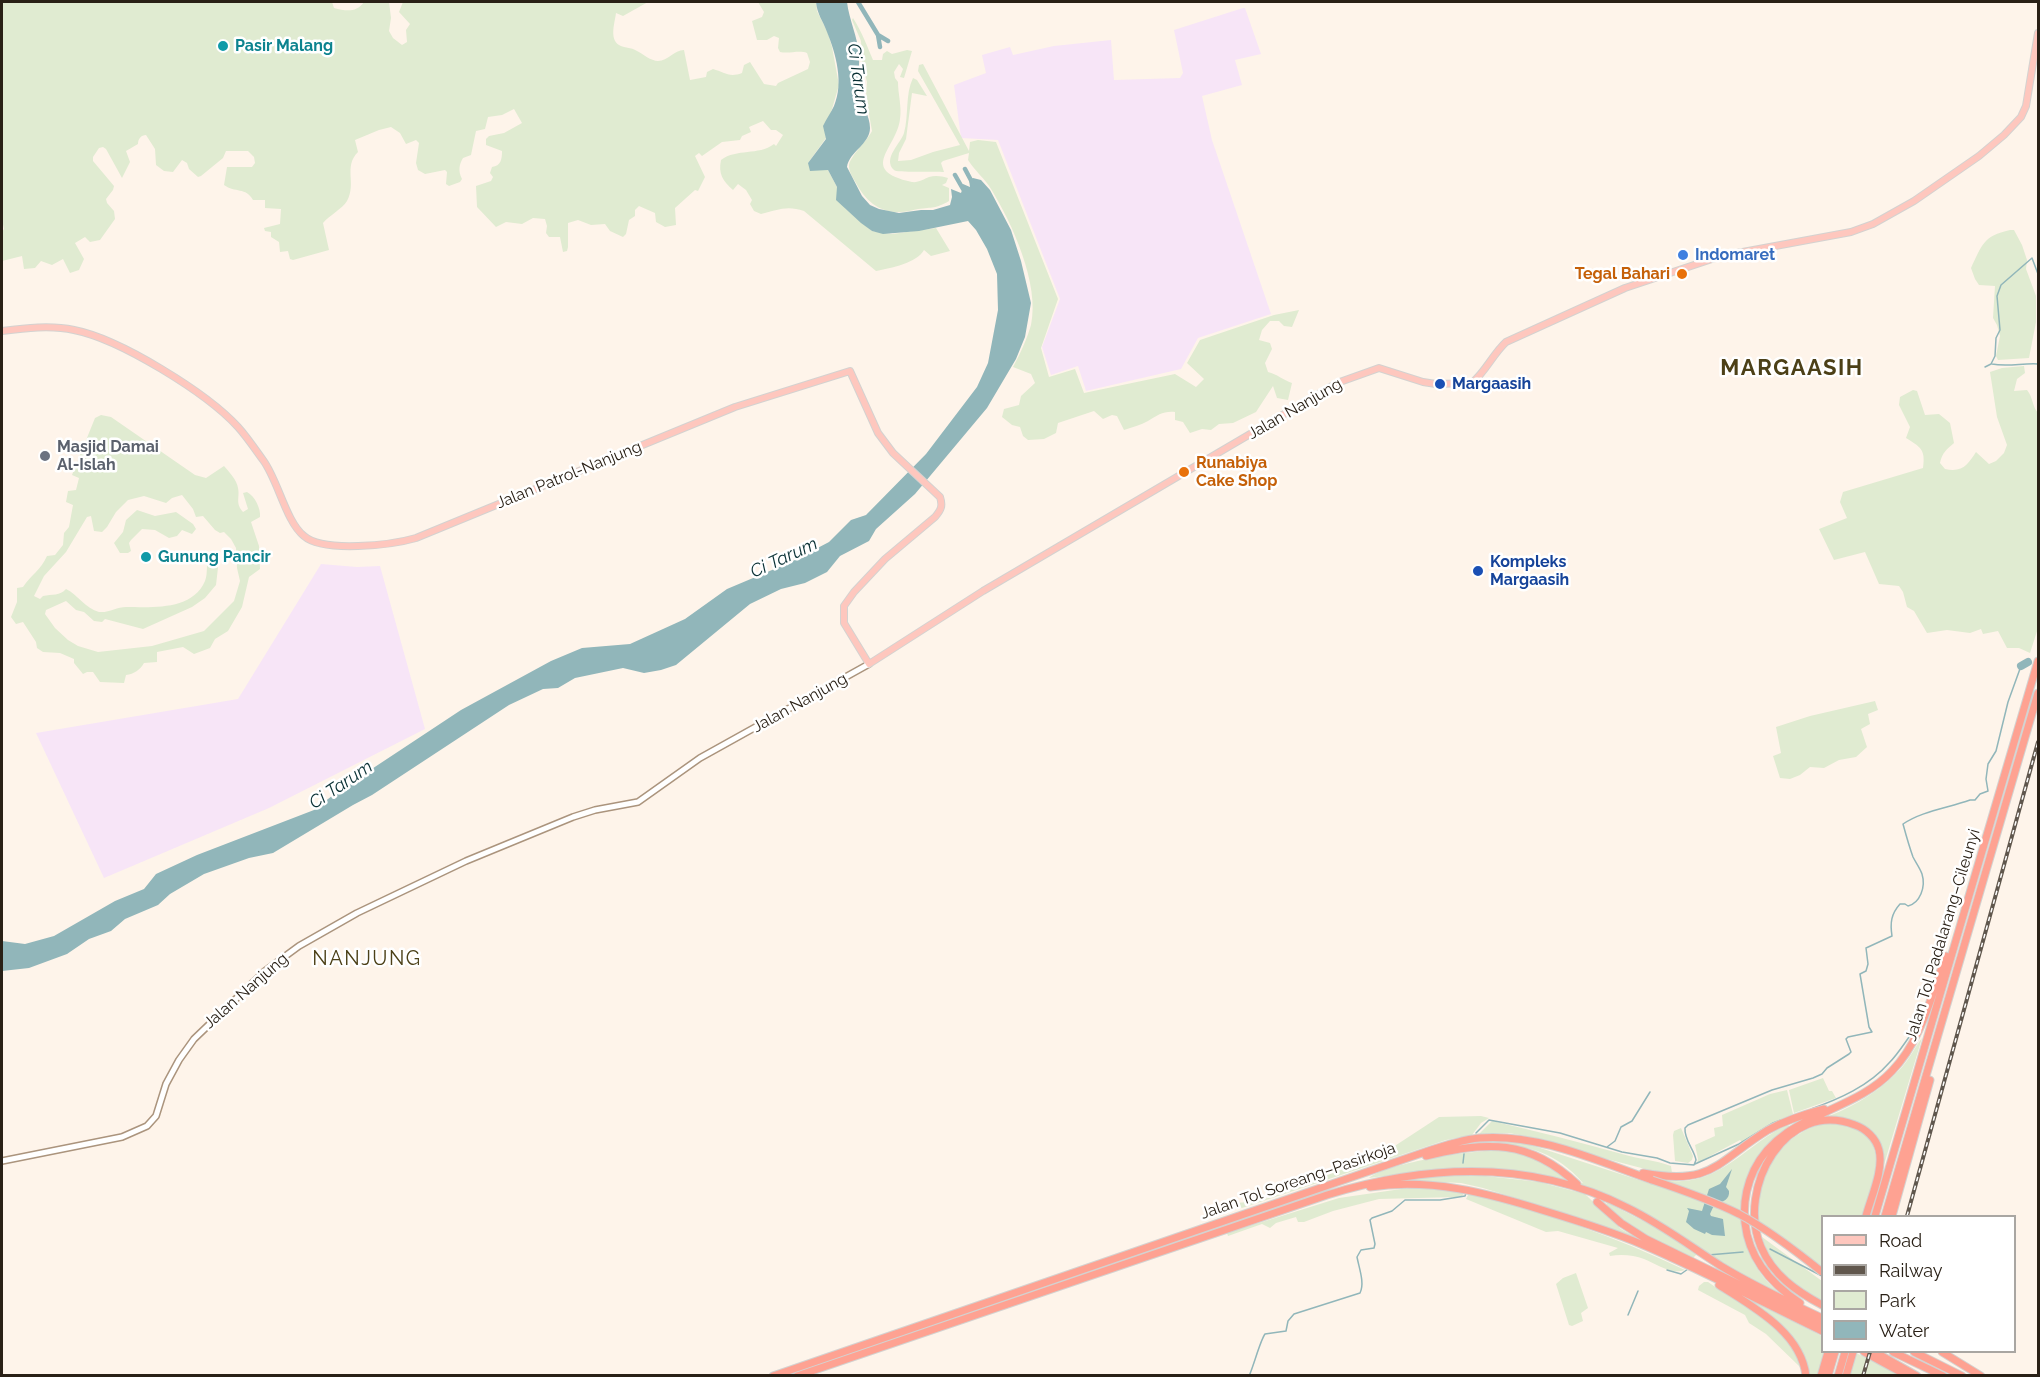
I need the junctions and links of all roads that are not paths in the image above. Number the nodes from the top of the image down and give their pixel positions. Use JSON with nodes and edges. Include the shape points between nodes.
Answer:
{"nodes":[{"id":1,"x":2038,"y":33,"type":"edge"},
{"id":2,"x":2,"y":331,"type":"edge"},
{"id":3,"x":2038,"y":661,"type":"edge"},
{"id":4,"x":869,"y":664,"type":"junction"},
{"id":5,"x":2038,"y":693,"type":"edge"},
{"id":6,"x":1960,"y":921,"type":"junction"},
{"id":7,"x":1948,"y":1006,"type":"junction"},
{"id":8,"x":1852,"y":1100,"type":"junction"},
{"id":9,"x":2,"y":1161,"type":"edge"},
{"id":10,"x":1371,"y":1171,"type":"junction"},
{"id":11,"x":1652,"y":1177,"type":"junction"},
{"id":12,"x":1577,"y":1184,"type":"dead end"},
{"id":13,"x":1327,"y":1195,"type":"junction"},
{"id":14,"x":1597,"y":1202,"type":"dead end"},
{"id":15,"x":1866,"y":1215,"type":"edge"},
{"id":16,"x":1875,"y":1215,"type":"edge"},
{"id":17,"x":1885,"y":1215,"type":"edge"},
{"id":18,"x":1894,"y":1215,"type":"edge"},
{"id":19,"x":1644,"y":1242,"type":"junction"},
{"id":20,"x":1821,"y":1271,"type":"edge"},
{"id":21,"x":1705,"y":1273,"type":"junction"},
{"id":22,"x":1821,"y":1304,"type":"edge"},
{"id":23,"x":1821,"y":1316,"type":"edge"},
{"id":24,"x":1821,"y":1317,"type":"edge"},
{"id":25,"x":1821,"y":1326,"type":"edge"},
{"id":26,"x":1821,"y":1331,"type":"edge"},
{"id":27,"x":1828,"y":1353,"type":"edge"},
{"id":28,"x":1835,"y":1353,"type":"edge"},
{"id":29,"x":1845,"y":1353,"type":"edge"},
{"id":30,"x":1853,"y":1353,"type":"edge"},
{"id":31,"x":1866,"y":1353,"type":"edge"},
{"id":32,"x":1877,"y":1353,"type":"edge"},
{"id":33,"x":1895,"y":1353,"type":"edge"},
{"id":34,"x":1916,"y":1353,"type":"edge"},
{"id":35,"x":1927,"y":1353,"type":"edge"},
{"id":36,"x":1944,"y":1353,"type":"edge"},
{"id":37,"x":773,"y":1376,"type":"edge"},
{"id":38,"x":797,"y":1376,"type":"edge"},
{"id":39,"x":1806,"y":1376,"type":"edge"},
{"id":40,"x":1821,"y":1376,"type":"edge"},
{"id":41,"x":1828,"y":1376,"type":"edge"},
{"id":42,"x":1838,"y":1376,"type":"edge"},
{"id":43,"x":1846,"y":1376,"type":"edge"},
{"id":44,"x":1908,"y":1376,"type":"edge"},
{"id":45,"x":1917,"y":1376,"type":"edge"},
{"id":46,"x":1943,"y":1376,"type":"edge"},
{"id":47,"x":1963,"y":1376,"type":"edge"},
{"id":48,"x":1981,"y":1376,"type":"edge"}],
"edges":[{"from":1,"to":4,"type":"main road","name":"Jalan Nanjung","via":[[2021,117],[1978,156],[1914,201],[1861,230],[1735,252],[1625,288],[1511,339],[1477,379],[1468,384],[1423,382],[1379,368],[1331,386],[983,591]]},
{"from":2,"to":4,"type":"main road","name":"Jalan Patrol-Nanjung","via":[[65,328],[87,333],[126,350],[180,382],[238,427],[270,470],[298,531],[324,544],[384,545],[416,538],[735,407],[850,371],[878,433],[942,503],[940,511],[885,560],[844,606],[844,623]]},
{"from":3,"to":6,"type":"highway","name":"Jalan Tol Padalarang–Cileunyi"},
{"from":4,"to":9,"type":"main road","name":"Jalan Nanjung","via":[[700,758],[638,802],[573,817],[466,861],[357,913],[299,946],[265,970],[194,1039],[166,1084],[156,1116],[147,1126],[122,1137]]},
{"from":5,"to":7,"type":"highway","name":"Jalan Tol Padalarang–Cileunyi"},
{"from":6,"to":8,"type":"highway","via":[[1907,1053],[1885,1078]]},
{"from":6,"to":16,"type":"highway","name":"Jalan Tol Padalarang–Cileunyi"},
{"from":7,"to":17,"type":"highway","name":"Jalan Tol Padalarang–Cileunyi"},
{"from":7,"to":18,"type":"highway"},
{"from":8,"to":11,"type":"highway","via":[[1798,1116],[1765,1132],[1707,1172]]},
{"from":8,"to":23,"type":"highway","via":[[1798,1124],[1774,1142],[1753,1172],[1744,1203],[1748,1236],[1761,1267],[1786,1294]]},
{"from":10,"to":11,"type":"highway","name":"Jalan Tol Soreang–Pasirkoja","via":[[1447,1145],[1488,1138],[1538,1142]]},
{"from":10,"to":12,"type":"highway","via":[[1443,1152],[1505,1147],[1542,1157]]},
{"from":10,"to":37,"type":"highway","name":"Jalan Tol Soreang–Pasirkoja"},
{"from":11,"to":20,"type":"highway","name":"Jalan Tol Soreang–Pasirkoja","bridge":true,"via":[[1737,1214]]},
{"from":13,"to":19,"type":"highway","via":[[1395,1184],[1459,1188]]},
{"from":13,"to":24,"type":"highway","name":"Jalan Tol Soreang–Pasirkoja","via":[[1367,1183],[1452,1171],[1532,1177],[1611,1200],[1775,1296]]},
{"from":13,"to":38,"type":"highway","name":"Jalan Tol Soreang–Pasirkoja"},
{"from":14,"to":19,"type":"highway"},
{"from":15,"to":22,"type":"highway","via":[[1880,1155],[1874,1139],[1858,1126],[1832,1121],[1804,1127],[1782,1143],[1763,1167],[1754,1210],[1761,1248],[1783,1279]]},
{"from":19,"to":21,"type":"highway"},
{"from":19,"to":21,"type":"highway"},
{"from":21,"to":25,"type":"highway"},
{"from":21,"to":26,"type":"highway"},
{"from":21,"to":39,"type":"highway","via":[[1783,1332],[1798,1351]]},
{"from":27,"to":40,"type":"highway"},
{"from":28,"to":41,"type":"highway"},
{"from":29,"to":42,"type":"highway"},
{"from":30,"to":43,"type":"highway"},
{"from":31,"to":44,"type":"highway"},
{"from":32,"to":45,"type":"highway"},
{"from":33,"to":46,"type":"highway"},
{"from":34,"to":47,"type":"highway"},
{"from":35,"to":47,"type":"highway"},
{"from":36,"to":48,"type":"highway"}]}
